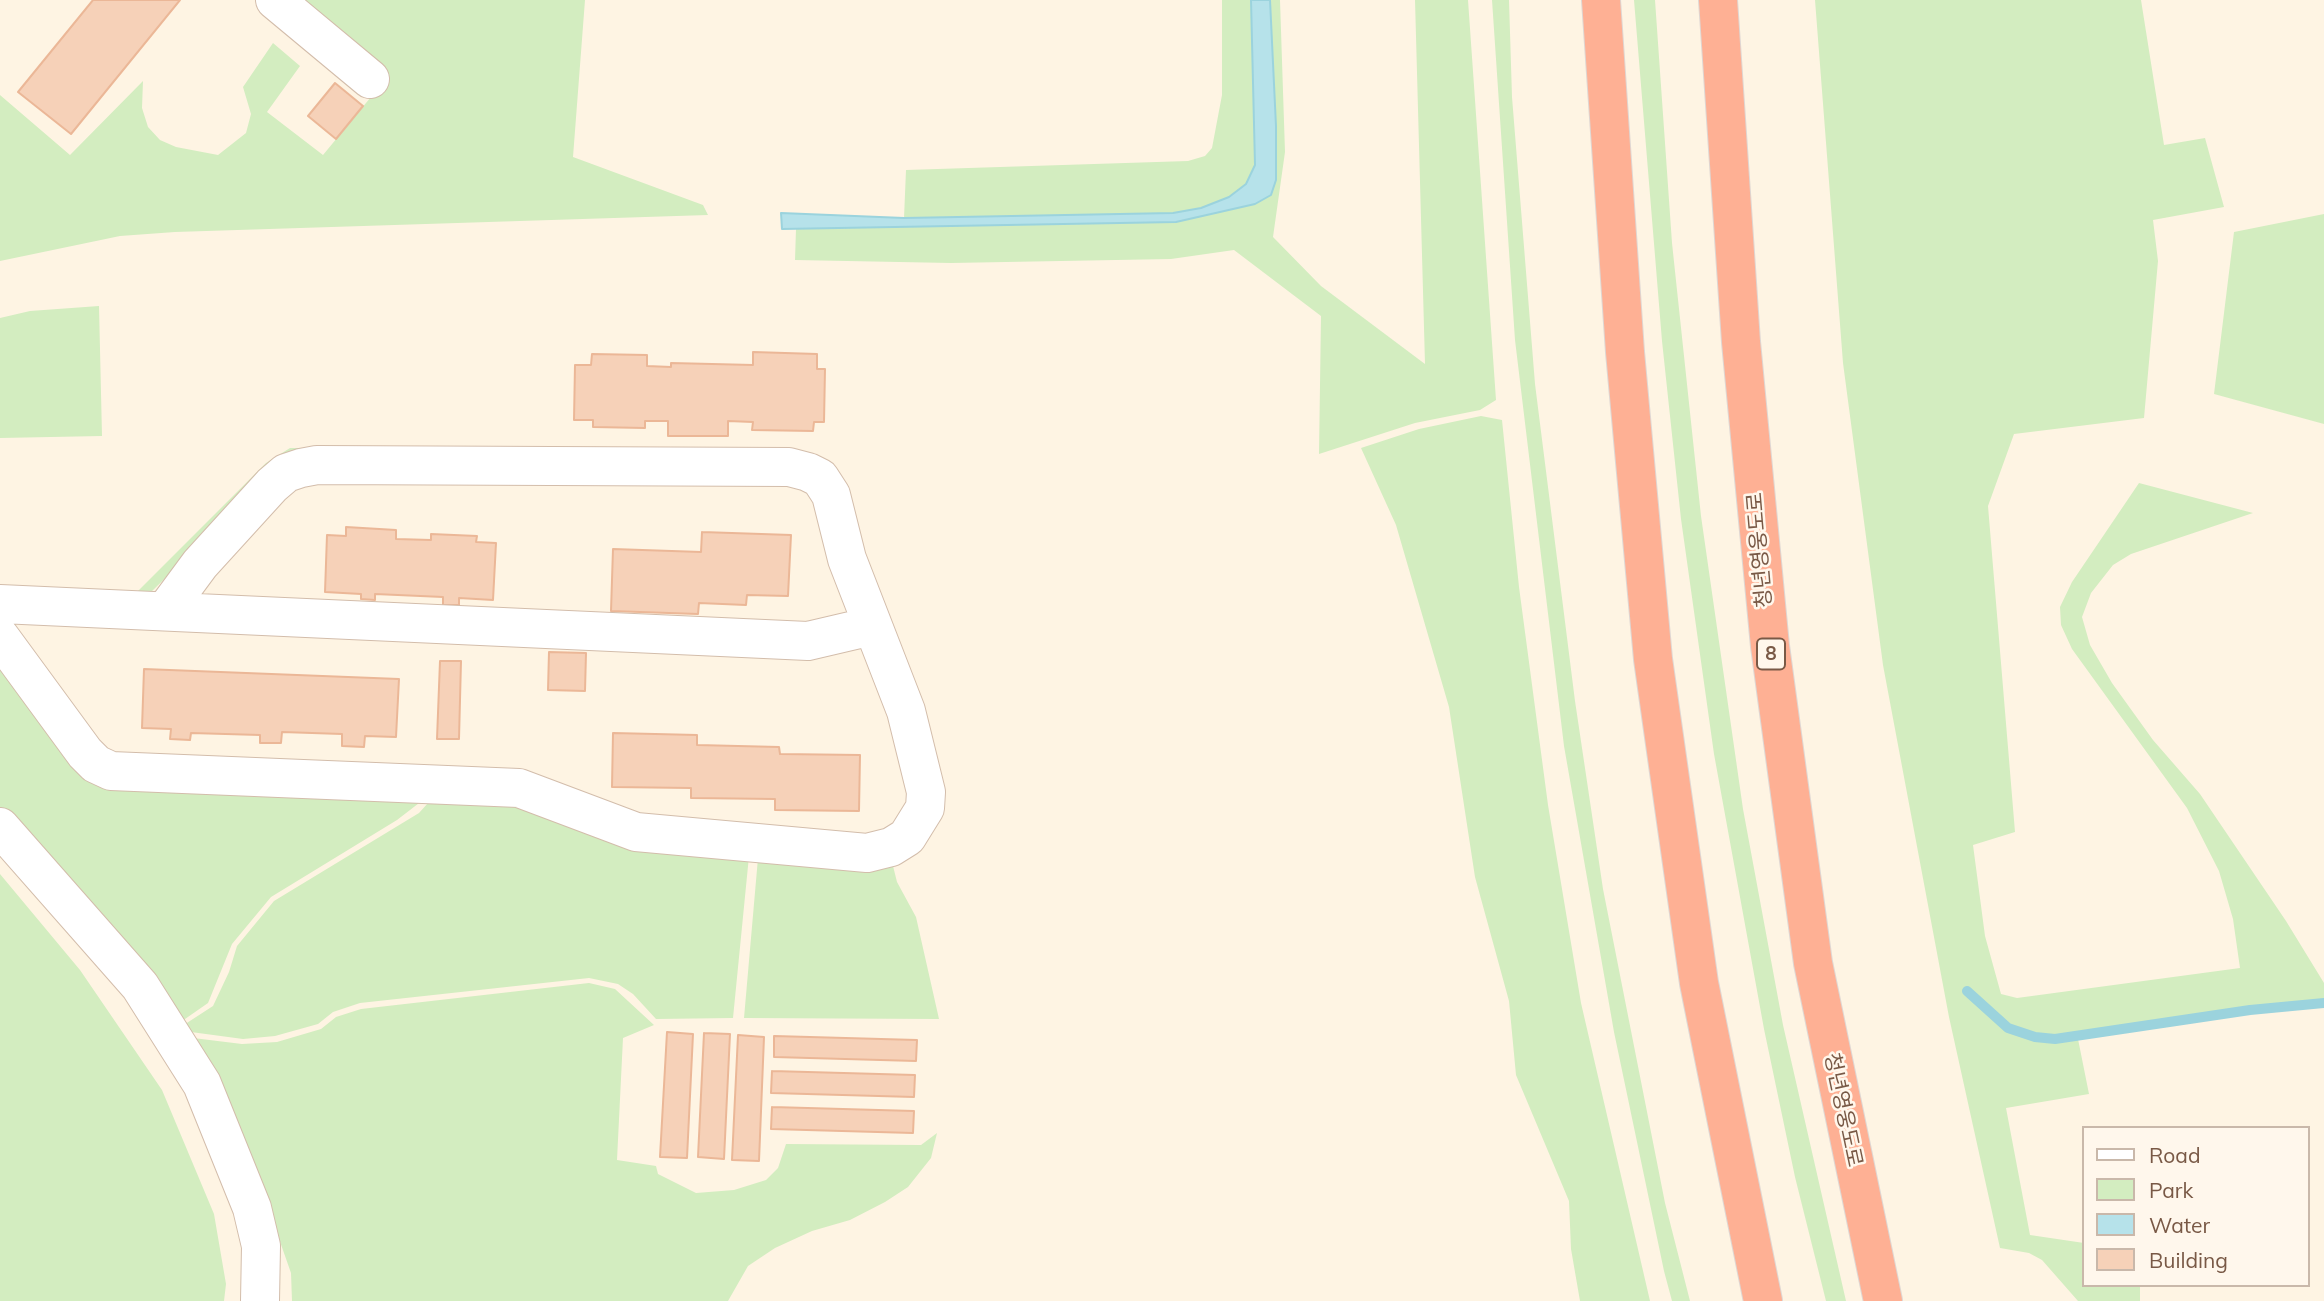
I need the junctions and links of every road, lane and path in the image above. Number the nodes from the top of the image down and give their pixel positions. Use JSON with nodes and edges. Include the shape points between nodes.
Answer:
{"nodes":[{"id":1,"x":275,"y":0,"type":"edge"},
{"id":2,"x":1601,"y":0,"type":"edge"},
{"id":3,"x":1718,"y":0,"type":"edge"},
{"id":4,"x":370,"y":79,"type":"dead end"},
{"id":5,"x":0,"y":604,"type":"edge"},
{"id":6,"x":166,"y":610,"type":"junction"},
{"id":7,"x":872,"y":626,"type":"junction"},
{"id":8,"x":0,"y":637,"type":"edge"},
{"id":9,"x":0,"y":827,"type":"edge"},
{"id":10,"x":260,"y":1301,"type":"edge"},
{"id":11,"x":1763,"y":1301,"type":"edge"},
{"id":12,"x":1883,"y":1301,"type":"edge"}],
"edges":[{"from":1,"to":4,"type":"street"},
{"from":2,"to":11,"type":"highway","via":[[1625,352],[1653,659],[1699,983]]},
{"from":3,"to":12,"type":"highway","name":"청년영웅도로","number":"8","via":[[1741,342],[1771,659],[1813,963]]},
{"from":5,"to":6,"type":"street"},
{"from":6,"to":7,"type":"street","via":[[808,641]]},
{"from":6,"to":7,"type":"street","via":[[200,564],[272,485],[301,468],[789,467],[820,478],[828,486],[837,528]]},
{"from":7,"to":8,"type":"street","via":[[906,711],[926,792],[925,808],[907,837],[867,853],[636,832],[519,788],[111,771],[85,753]]},
{"from":9,"to":10,"type":"street","via":[[140,986],[202,1084],[252,1208],[261,1246]]}]}
